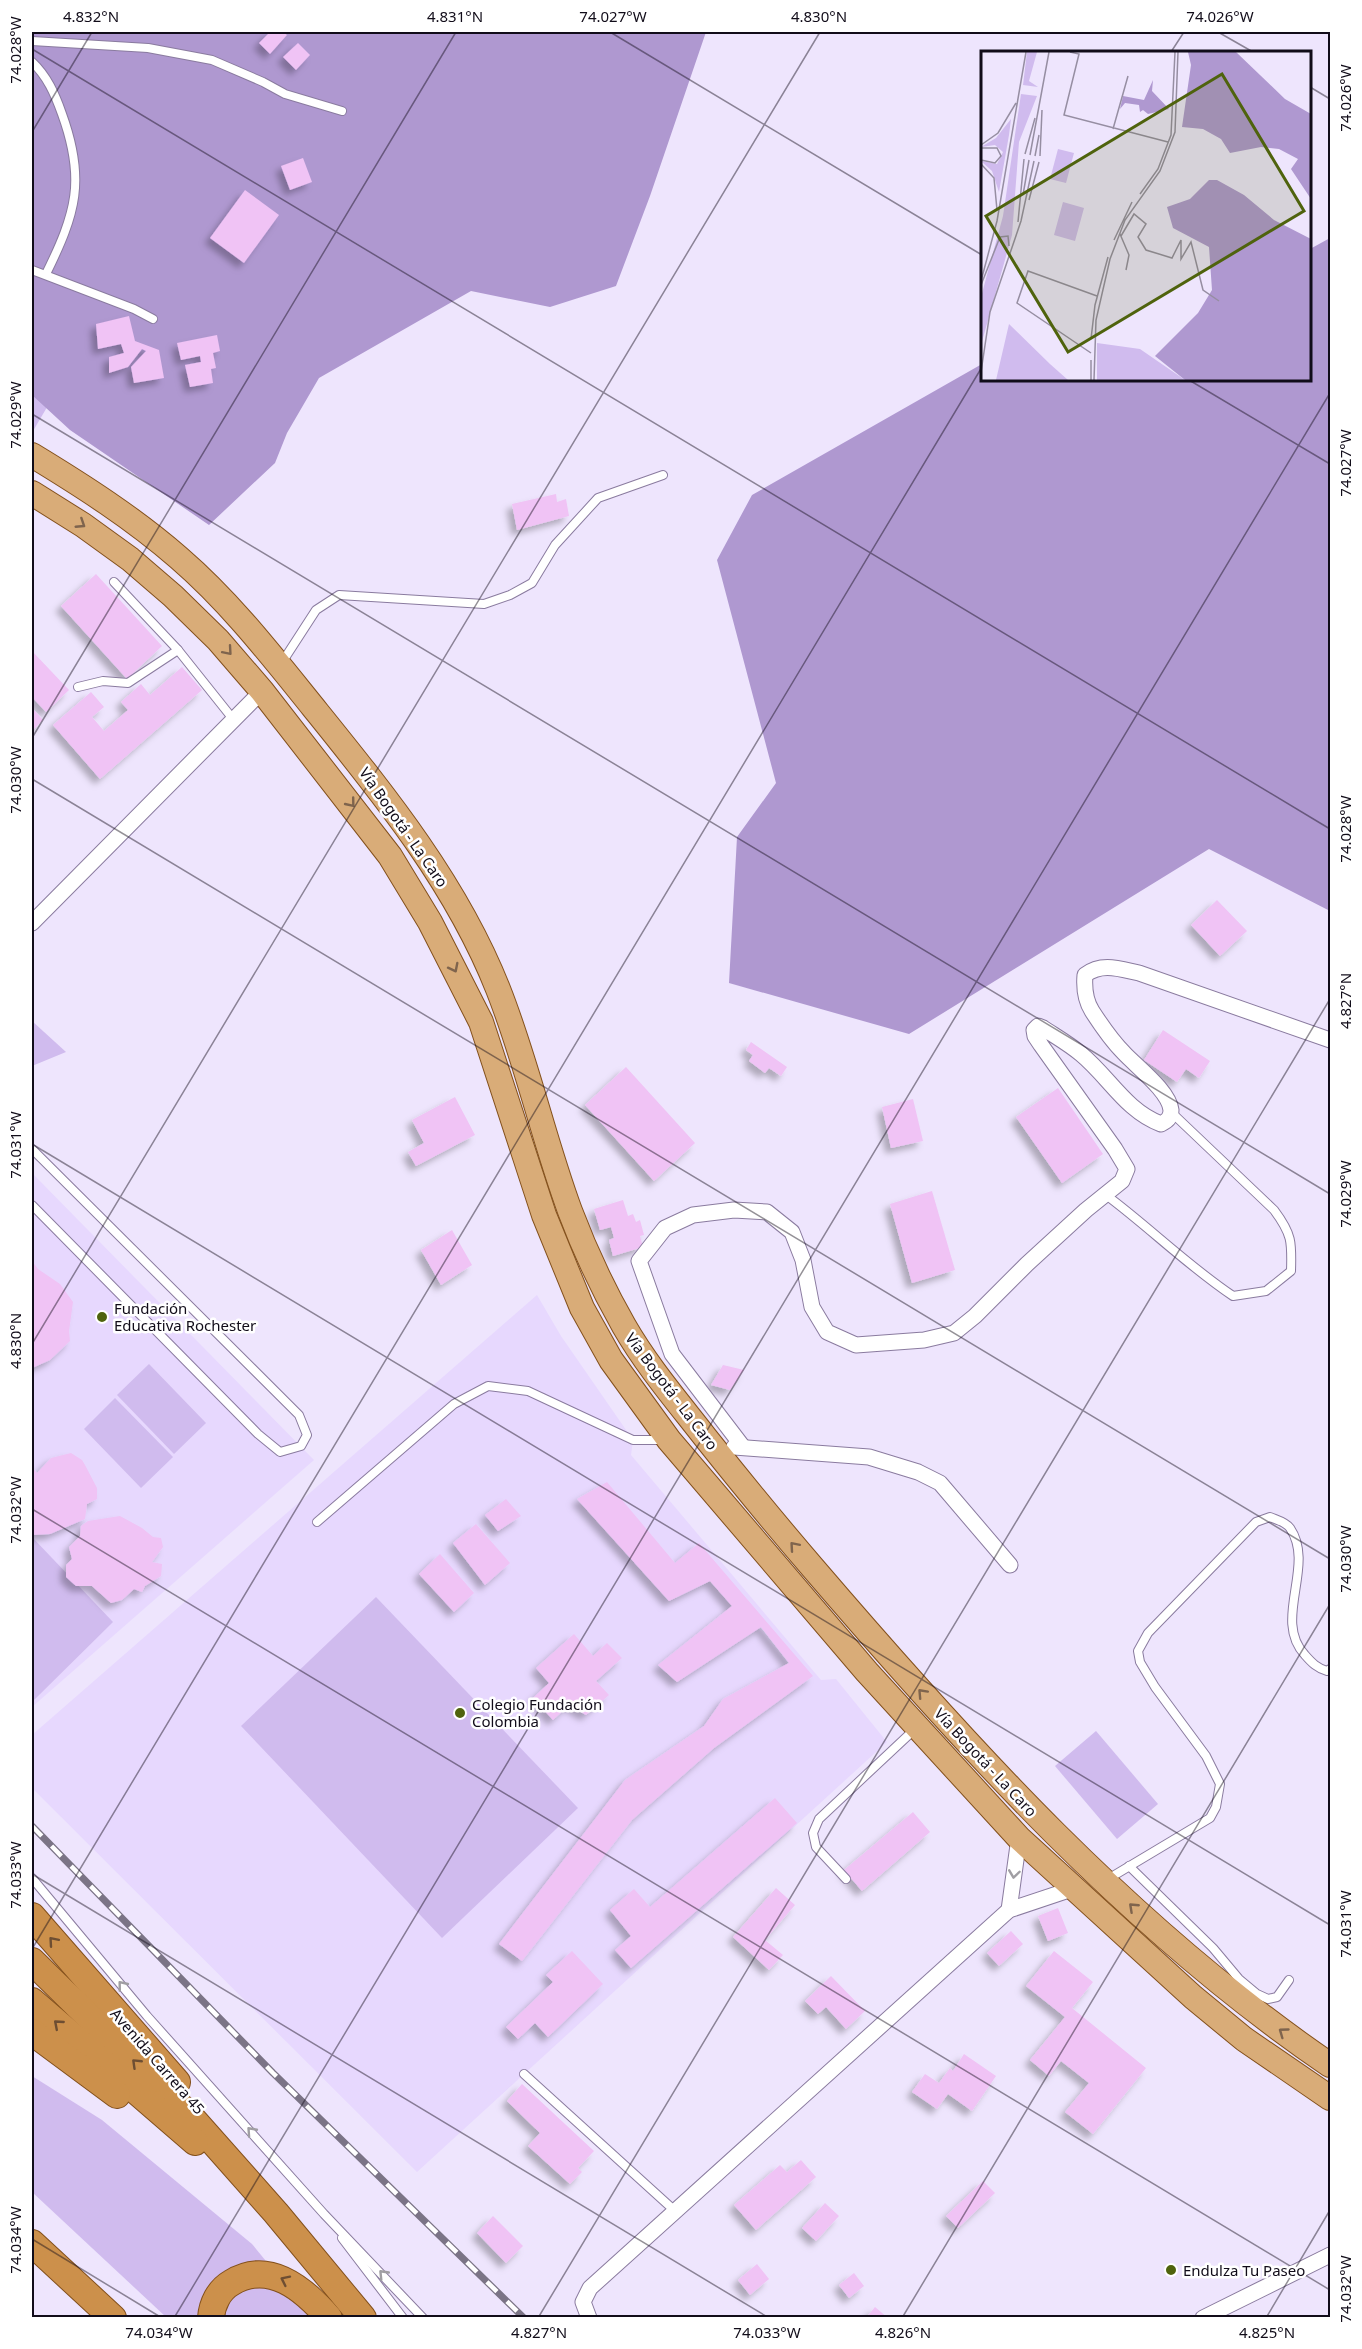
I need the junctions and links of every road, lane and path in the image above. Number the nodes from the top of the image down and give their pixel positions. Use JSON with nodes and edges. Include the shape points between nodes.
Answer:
{"nodes":[{"id":1,"x":32,"y":41,"type":"edge"},
{"id":2,"x":32,"y":62,"type":"edge"},
{"id":3,"x":342,"y":111,"type":"dead end"},
{"id":4,"x":32,"y":270,"type":"edge"},
{"id":5,"x":46,"y":274,"type":"junction"},
{"id":6,"x":153,"y":319,"type":"dead end"},
{"id":7,"x":32,"y":454,"type":"edge"},
{"id":8,"x":663,"y":475,"type":"dead end"},
{"id":9,"x":32,"y":493,"type":"edge"},
{"id":10,"x":114,"y":582,"type":"dead end"},
{"id":11,"x":178,"y":650,"type":"junction"},
{"id":12,"x":280,"y":666,"type":"junction"},
{"id":13,"x":78,"y":687,"type":"dead end"},
{"id":14,"x":262,"y":691,"type":"junction"},
{"id":15,"x":233,"y":719,"type":"junction"},
{"id":16,"x":32,"y":923,"type":"edge"},
{"id":17,"x":1330,"y":1040,"type":"edge"},
{"id":18,"x":1171,"y":1112,"type":"junction"},
{"id":19,"x":32,"y":1149,"type":"edge"},
{"id":20,"x":1106,"y":1195,"type":"junction"},
{"id":21,"x":32,"y":1204,"type":"edge"},
{"id":22,"x":669,"y":1440,"type":"junction"},
{"id":23,"x":713,"y":1446,"type":"junction"},
{"id":24,"x":743,"y":1447,"type":"junction"},
{"id":25,"x":317,"y":1522,"type":"dead end"},
{"id":26,"x":1011,"y":1565,"type":"dead end"},
{"id":27,"x":1330,"y":1669,"type":"edge"},
{"id":28,"x":917,"y":1727,"type":"junction"},
{"id":29,"x":1019,"y":1838,"type":"junction"},
{"id":30,"x":1129,"y":1866,"type":"junction"},
{"id":31,"x":32,"y":1878,"type":"edge"},
{"id":32,"x":846,"y":1879,"type":"dead end"},
{"id":33,"x":1105,"y":1881,"type":"junction"},
{"id":34,"x":1072,"y":1889,"type":"junction"},
{"id":35,"x":1009,"y":1910,"type":"junction"},
{"id":36,"x":32,"y":1916,"type":"edge"},
{"id":37,"x":32,"y":1961,"type":"edge"},
{"id":38,"x":1289,"y":1980,"type":"dead end"},
{"id":39,"x":32,"y":2001,"type":"edge"},
{"id":40,"x":32,"y":2032,"type":"edge"},
{"id":41,"x":1330,"y":2065,"type":"edge"},
{"id":42,"x":524,"y":2074,"type":"dead end"},
{"id":43,"x":1330,"y":2098,"type":"edge"},
{"id":44,"x":675,"y":2211,"type":"junction"},
{"id":45,"x":276,"y":2213,"type":"junction"},
{"id":46,"x":324,"y":2214,"type":"junction"},
{"id":47,"x":32,"y":2243,"type":"edge"},
{"id":48,"x":1330,"y":2255,"type":"edge"},
{"id":49,"x":32,"y":2258,"type":"edge"},
{"id":50,"x":84,"y":2289,"type":"junction"},
{"id":51,"x":113,"y":2318,"type":"edge"},
{"id":52,"x":211,"y":2318,"type":"edge"},
{"id":53,"x":329,"y":2318,"type":"edge"},
{"id":54,"x":363,"y":2318,"type":"edge"},
{"id":55,"x":403,"y":2318,"type":"edge"},
{"id":56,"x":423,"y":2318,"type":"edge"},
{"id":57,"x":589,"y":2318,"type":"edge"},
{"id":58,"x":1203,"y":2318,"type":"edge"}],
"edges":[{"from":1,"to":3,"type":"lane","via":[[148,48],[213,60],[285,94]]},
{"from":2,"to":5,"type":"lane","via":[[54,93],[70,136],[77,175],[64,238]]},
{"from":4,"to":5,"type":"lane"},
{"from":5,"to":6,"type":"lane"},
{"from":7,"to":12,"type":"main road","name":"Vía Bogotá - La Caro","via":[[142,528],[181,560]]},
{"from":8,"to":12,"type":"lane","via":[[598,498],[555,545],[532,583],[510,595],[484,603],[339,595],[316,610]]},
{"from":9,"to":14,"type":"main road","name":"Vía Bogotá - La Caro","one_way":true,"via":[[104,539],[173,596]]},
{"from":10,"to":11,"type":"lane"},
{"from":11,"to":13,"type":"lane","via":[[128,683],[103,681]]},
{"from":11,"to":15,"type":"lane"},
{"from":12,"to":23,"type":"main road","name":"Vía Bogotá - La Caro","via":[[408,828],[475,937],[513,1027],[568,1207],[587,1254],[638,1349]]},
{"from":14,"to":15,"type":"street"},
{"from":14,"to":22,"type":"main road","name":"Vía Bogotá - La Caro","one_way":true,"via":[[365,821],[430,922],[481,1022],[544,1215],[582,1308],[611,1360]]},
{"from":15,"to":16,"type":"street"},
{"from":17,"to":18,"type":"street","via":[[1139,973],[1107,966],[1094,968],[1085,975],[1084,988],[1091,1009],[1122,1052],[1156,1084]]},
{"from":18,"to":20,"type":"street","via":[[1161,1124],[1148,1119],[1081,1054],[1043,1028],[1038,1026],[1034,1030],[1126,1169],[1122,1181]]},
{"from":18,"to":20,"type":"lane","via":[[1287,1227],[1292,1242],[1291,1271],[1266,1291],[1233,1296]]},
{"from":19,"to":21,"type":"lane","via":[[299,1415],[307,1435],[301,1446],[280,1452],[258,1434]]},
{"from":20,"to":24,"type":"street","via":[[954,1333],[924,1340],[856,1345],[827,1332],[812,1307],[803,1260],[792,1232],[767,1212],[712,1212],[693,1215],[665,1228],[639,1261],[672,1354]]},
{"from":22,"to":25,"type":"lane","via":[[633,1440],[528,1391],[488,1386],[454,1404]]},
{"from":22,"to":28,"type":"main road","name":"Vía Bogotá - La Caro"},
{"from":23,"to":24,"type":"street"},
{"from":33,"to":23,"type":"main road","name":"Vía Bogotá - La Caro","one_way":true,"via":[[1033,1812],[918,1689]]},
{"from":24,"to":26,"type":"street","via":[[869,1457],[918,1472],[940,1483]]},
{"from":27,"to":30,"type":"lane","via":[[1317,1668],[1300,1650],[1292,1633],[1298,1567],[1297,1543],[1290,1527],[1270,1517],[1256,1522],[1148,1633],[1138,1651],[1155,1687],[1206,1756],[1220,1784],[1210,1818]]},
{"from":28,"to":29,"type":"main road","name":"Vía Bogotá - La Caro"},
{"from":28,"to":32,"type":"lane","via":[[819,1818],[813,1833],[816,1847]]},
{"from":29,"to":34,"type":"main road","name":"Vía Bogotá - La Caro"},
{"from":29,"to":35,"type":"street","one_way":true},
{"from":30,"to":33,"type":"lane"},
{"from":30,"to":38,"type":"lane","via":[[1257,1994],[1268,1999],[1277,1997]]},
{"from":46,"to":31,"type":"lane","one_way":true,"via":[[147,2016]]},
{"from":41,"to":33,"type":"main road","name":"Vía Bogotá - La Caro","one_way":true,"via":[[1201,1970]]},
{"from":34,"to":35,"type":"street"},
{"from":34,"to":43,"type":"main road","name":"Vía Bogotá - La Caro","via":[[1244,2039]]},
{"from":35,"to":44,"type":"street"},
{"from":45,"to":36,"type":"highway","name":"Avenida Carrera 45","one_way":true,"via":[[200,2108]]},
{"from":45,"to":37,"type":"highway","name":"Avenida Carrera 45","one_way":true,"via":[[191,2117]]},
{"from":45,"to":39,"type":"highway","name":"Avenida Carrera 45","one_way":true},
{"from":40,"to":45,"type":"highway","name":"Avenida Carrera 45"},
{"from":42,"to":44,"type":"lane"},
{"from":44,"to":57,"type":"street","via":[[590,2288],[583,2302]]},
{"from":45,"to":54,"type":"highway","name":"Avenida Carrera 45"},
{"from":46,"to":55,"type":"lane"},
{"from":56,"to":46,"type":"lane","one_way":true},
{"from":47,"to":50,"type":"highway"},
{"from":48,"to":58,"type":"street"},
{"from":49,"to":50,"type":"main road"},
{"from":50,"to":51,"type":"highway"},
{"from":53,"to":52,"type":"highway","one_way":true,"via":[[293,2284],[258,2273],[226,2285],[216,2299]]}]}
